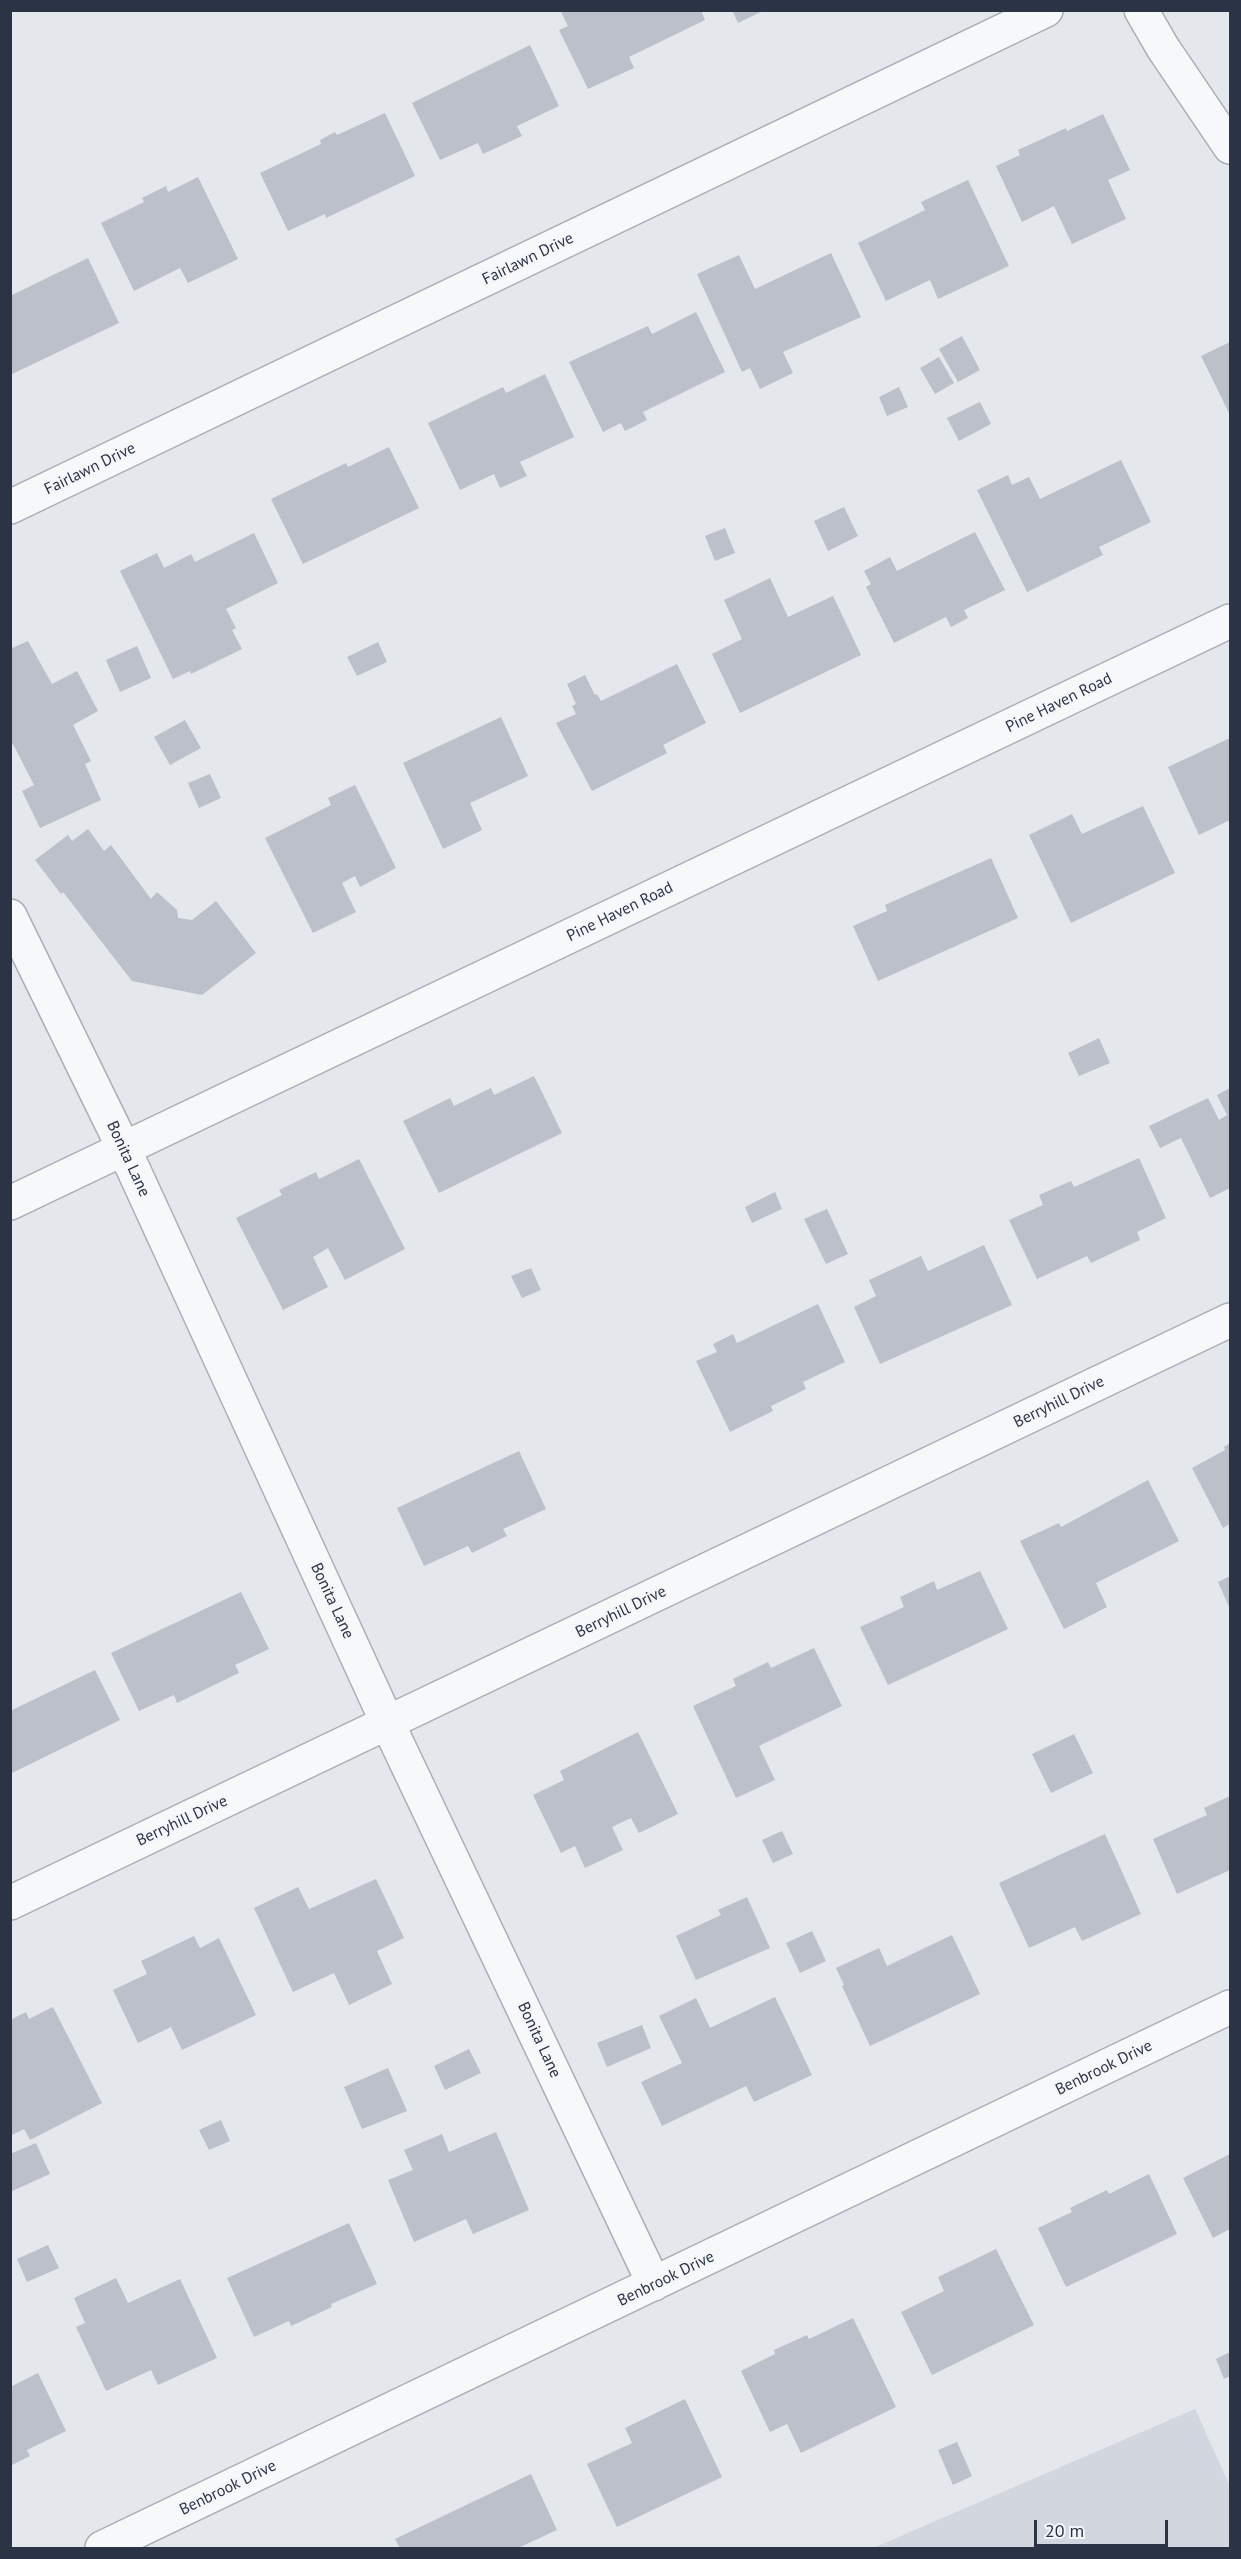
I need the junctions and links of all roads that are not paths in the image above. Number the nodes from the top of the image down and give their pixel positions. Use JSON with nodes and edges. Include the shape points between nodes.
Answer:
{"nodes":[{"id":1,"x":1046,"y":10,"type":"edge"},
{"id":2,"x":1141,"y":10,"type":"edge"},
{"id":3,"x":1230,"y":147,"type":"edge"},
{"id":4,"x":10,"y":507,"type":"edge"},
{"id":5,"x":1230,"y":621,"type":"edge"},
{"id":6,"x":10,"y":916,"type":"edge"},
{"id":7,"x":124,"y":1149,"type":"junction"},
{"id":8,"x":10,"y":1203,"type":"edge"},
{"id":9,"x":1230,"y":1320,"type":"edge"},
{"id":10,"x":388,"y":1724,"type":"junction"},
{"id":11,"x":10,"y":1903,"type":"edge"},
{"id":12,"x":1230,"y":2007,"type":"edge"},
{"id":13,"x":654,"y":2284,"type":"junction"},
{"id":14,"x":102,"y":2548,"type":"edge"}],
"edges":[{"from":1,"to":4,"type":"street","name":"Fairlawn Drive"},
{"from":2,"to":3,"type":"street"},
{"from":5,"to":7,"type":"street","name":"Pine Haven Road"},
{"from":6,"to":7,"type":"street","name":"Bonita Lane"},
{"from":7,"to":8,"type":"street","name":"Pine Haven Road"},
{"from":7,"to":10,"type":"street","name":"Bonita Lane"},
{"from":9,"to":10,"type":"street","name":"Berryhill Drive"},
{"from":10,"to":11,"type":"street","name":"Berryhill Drive"},
{"from":10,"to":13,"type":"street","name":"Bonita Lane"},
{"from":12,"to":13,"type":"street","name":"Benbrook Drive"},
{"from":13,"to":14,"type":"street","name":"Benbrook Drive"}]}
